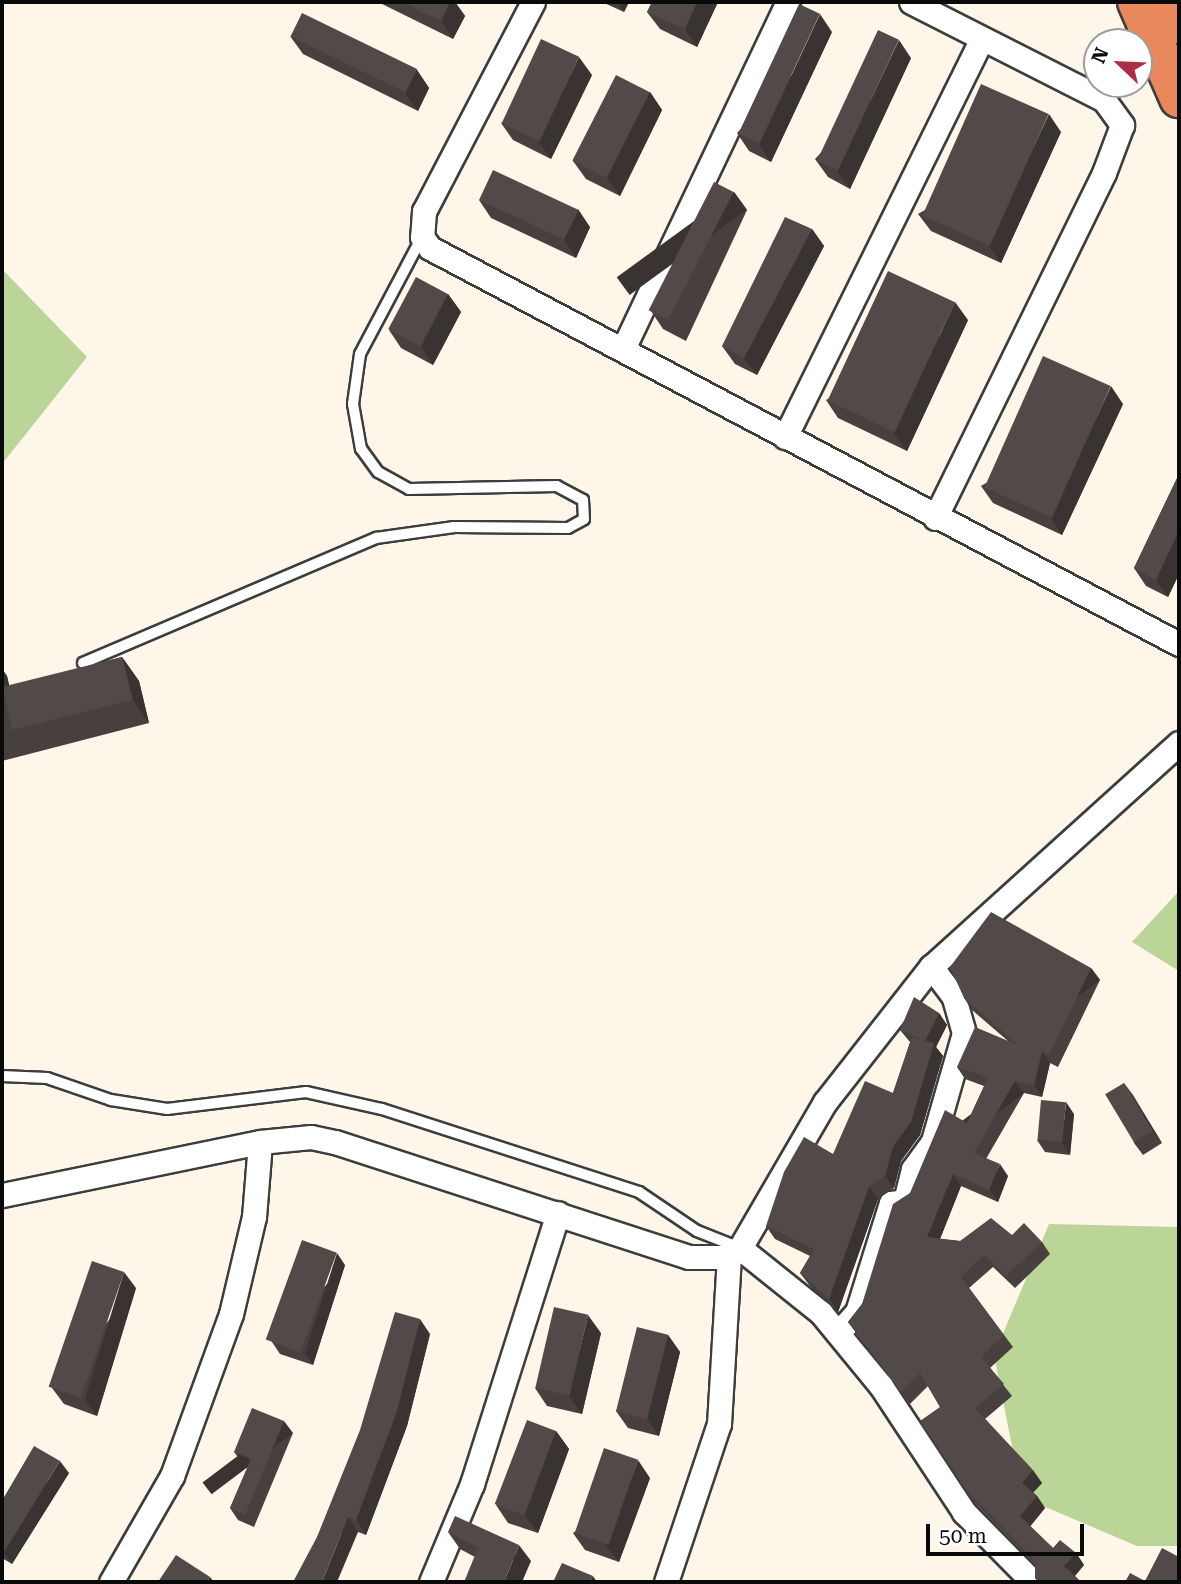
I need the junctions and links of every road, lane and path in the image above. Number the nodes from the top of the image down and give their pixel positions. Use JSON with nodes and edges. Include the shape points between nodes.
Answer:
{"nodes":[{"id":1,"x":533,"y":2,"type":"edge"},
{"id":2,"x":788,"y":2,"type":"edge"},
{"id":3,"x":911,"y":2,"type":"edge"},
{"id":4,"x":1137,"y":2,"type":"edge"},
{"id":5,"x":1170,"y":2,"type":"edge"},
{"id":6,"x":1179,"y":24,"type":"edge"},
{"id":7,"x":982,"y":38,"type":"junction"},
{"id":8,"x":1179,"y":99,"type":"edge"},
{"id":9,"x":422,"y":237,"type":"junction"},
{"id":10,"x":623,"y":349,"type":"junction"},
{"id":11,"x":785,"y":437,"type":"junction"},
{"id":12,"x":935,"y":519,"type":"junction"},
{"id":13,"x":1179,"y":644,"type":"edge"},
{"id":14,"x":83,"y":663,"type":"dead end"},
{"id":15,"x":1179,"y":743,"type":"edge"},
{"id":16,"x":931,"y":967,"type":"junction"},
{"id":17,"x":2,"y":1076,"type":"edge"},
{"id":18,"x":260,"y":1143,"type":"junction"},
{"id":19,"x":2,"y":1195,"type":"edge"},
{"id":20,"x":558,"y":1213,"type":"junction"},
{"id":21,"x":735,"y":1252,"type":"junction"},
{"id":22,"x":838,"y":1333,"type":"junction"},
{"id":23,"x":111,"y":1582,"type":"edge"},
{"id":24,"x":431,"y":1582,"type":"edge"},
{"id":25,"x":666,"y":1582,"type":"edge"},
{"id":26,"x":1033,"y":1582,"type":"edge"}],
"edges":[{"from":1,"to":9,"type":"street","via":[[424,211]]},
{"from":2,"to":10,"type":"street"},
{"from":3,"to":7,"type":"street"},
{"from":4,"to":8,"type":"highway"},
{"from":5,"to":6,"type":"highway"},
{"from":7,"to":11,"type":"street"},
{"from":7,"to":12,"type":"street","via":[[1104,100],[1122,125],[1104,173]]},
{"from":9,"to":10,"type":"street","via":[[430,248]]},
{"from":9,"to":14,"type":"lane","via":[[360,354],[353,404],[361,449],[379,472],[409,489],[557,486],[583,500],[584,519],[568,528],[454,527],[376,538]]},
{"from":10,"to":11,"type":"street"},
{"from":11,"to":12,"type":"street"},
{"from":12,"to":13,"type":"street"},
{"from":15,"to":16,"type":"street"},
{"from":16,"to":21,"type":"street","via":[[825,1102]]},
{"from":16,"to":22,"type":"street","via":[[954,997],[964,1033],[933,1141],[913,1169],[905,1201],[891,1203],[857,1312]]},
{"from":17,"to":21,"type":"lane","via":[[47,1078],[111,1100],[167,1109],[306,1092],[382,1109],[639,1192]]},
{"from":18,"to":19,"type":"street"},
{"from":18,"to":20,"type":"street","via":[[335,1142]]},
{"from":18,"to":23,"type":"street","via":[[254,1217],[230,1314],[172,1476]]},
{"from":20,"to":21,"type":"street","via":[[689,1257]]},
{"from":20,"to":24,"type":"street","via":[[472,1484]]},
{"from":21,"to":22,"type":"street"},
{"from":21,"to":25,"type":"street","via":[[719,1424]]},
{"from":22,"to":26,"type":"street","via":[[964,1512]]}]}
